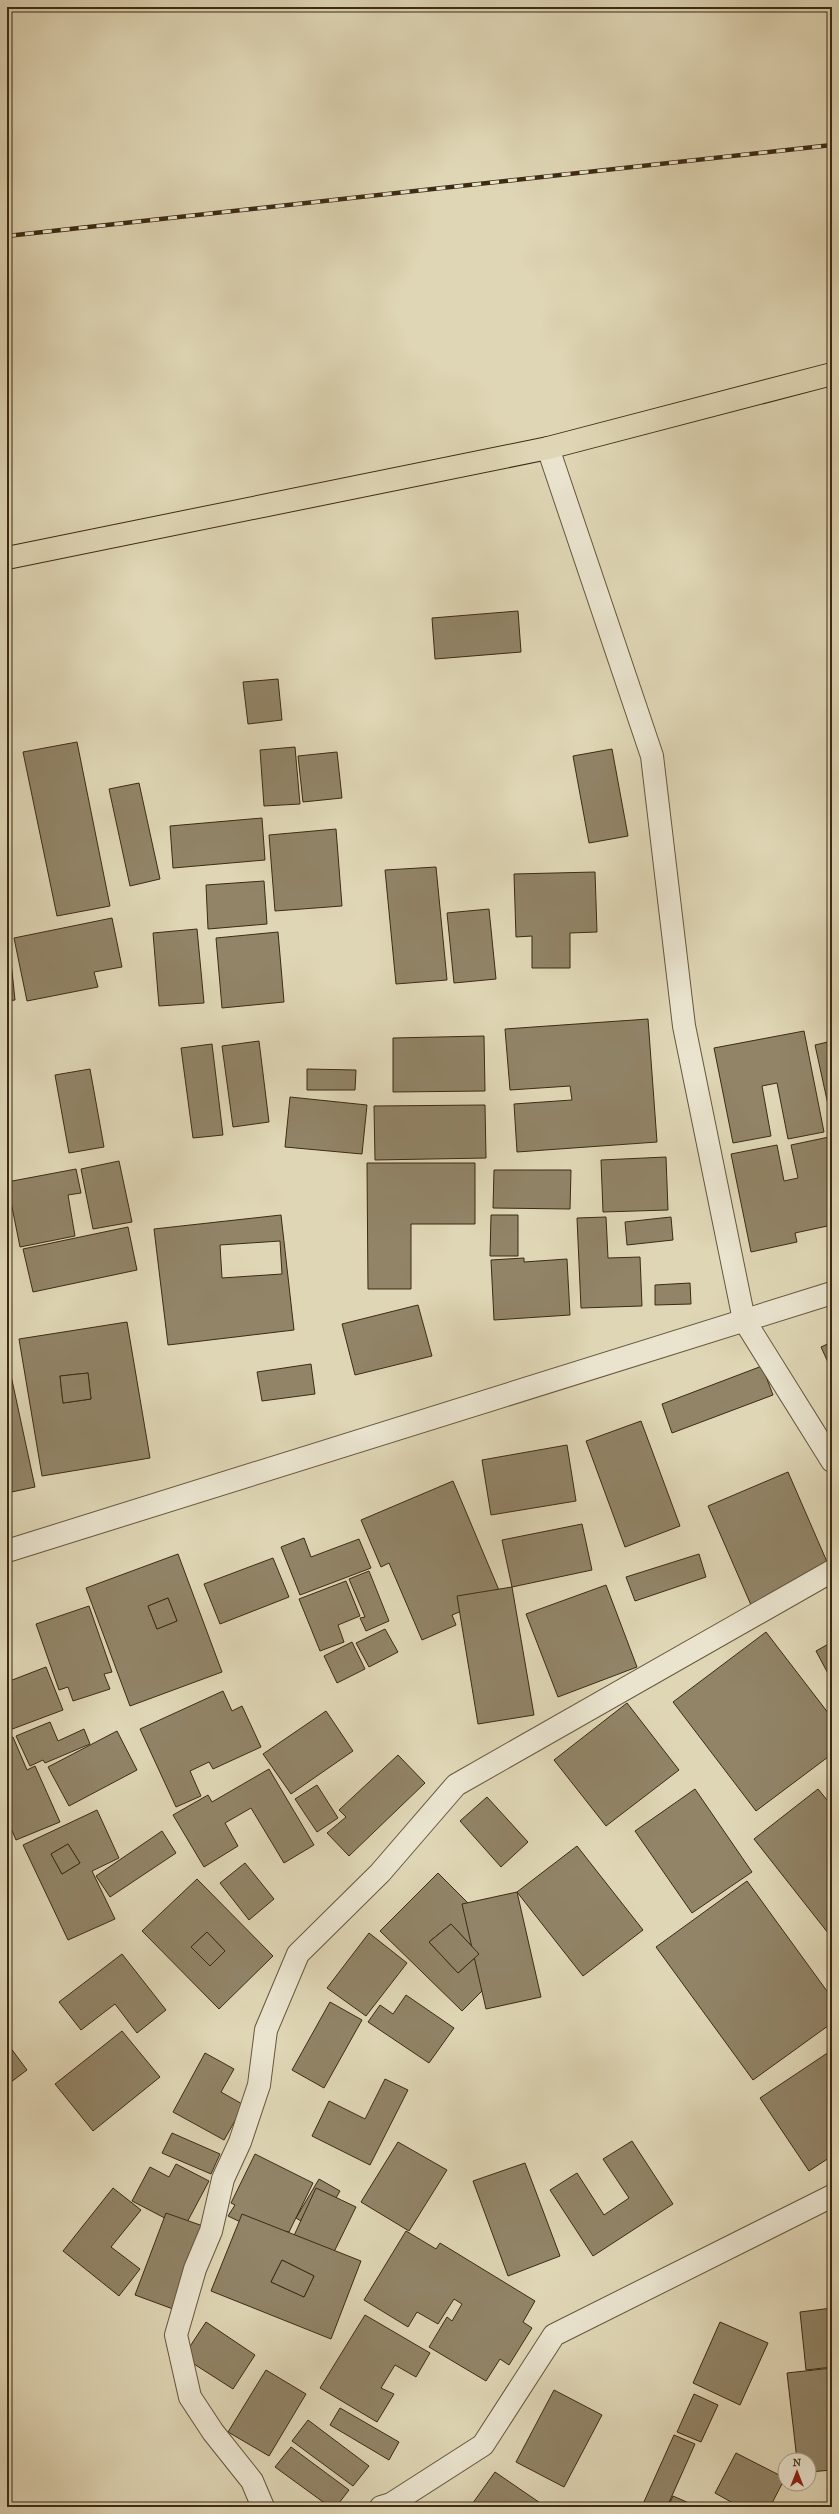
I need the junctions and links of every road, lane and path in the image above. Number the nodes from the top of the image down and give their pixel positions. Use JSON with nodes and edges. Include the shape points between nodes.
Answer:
{"nodes":[{"id":1,"x":832,"y":374,"type":"edge"},
{"id":2,"x":548,"y":448,"type":"junction"},
{"id":3,"x":7,"y":558,"type":"edge"},
{"id":4,"x":832,"y":1292,"type":"edge"},
{"id":5,"x":744,"y":1320,"type":"junction"},
{"id":6,"x":832,"y":1461,"type":"edge"},
{"id":7,"x":7,"y":1551,"type":"edge"},
{"id":8,"x":832,"y":1571,"type":"edge"},
{"id":9,"x":832,"y":2196,"type":"edge"},
{"id":10,"x":263,"y":2507,"type":"edge"},
{"id":11,"x":381,"y":2507,"type":"edge"}],
"edges":[{"from":1,"to":2,"type":"highway"},
{"from":2,"to":3,"type":"highway"},
{"from":2,"to":5,"type":"street","via":[[652,756],[684,1026]]},
{"from":4,"to":5,"type":"street"},
{"from":5,"to":6,"type":"street"},
{"from":5,"to":7,"type":"street"},
{"from":8,"to":10,"type":"street","via":[[456,1785],[380,1873],[298,1954],[266,2030],[259,2085],[240,2142],[223,2178],[210,2231],[195,2270],[176,2335],[190,2396],[213,2432],[252,2481]]},
{"from":9,"to":11,"type":"street","via":[[554,2335],[483,2445],[391,2504]]}]}
